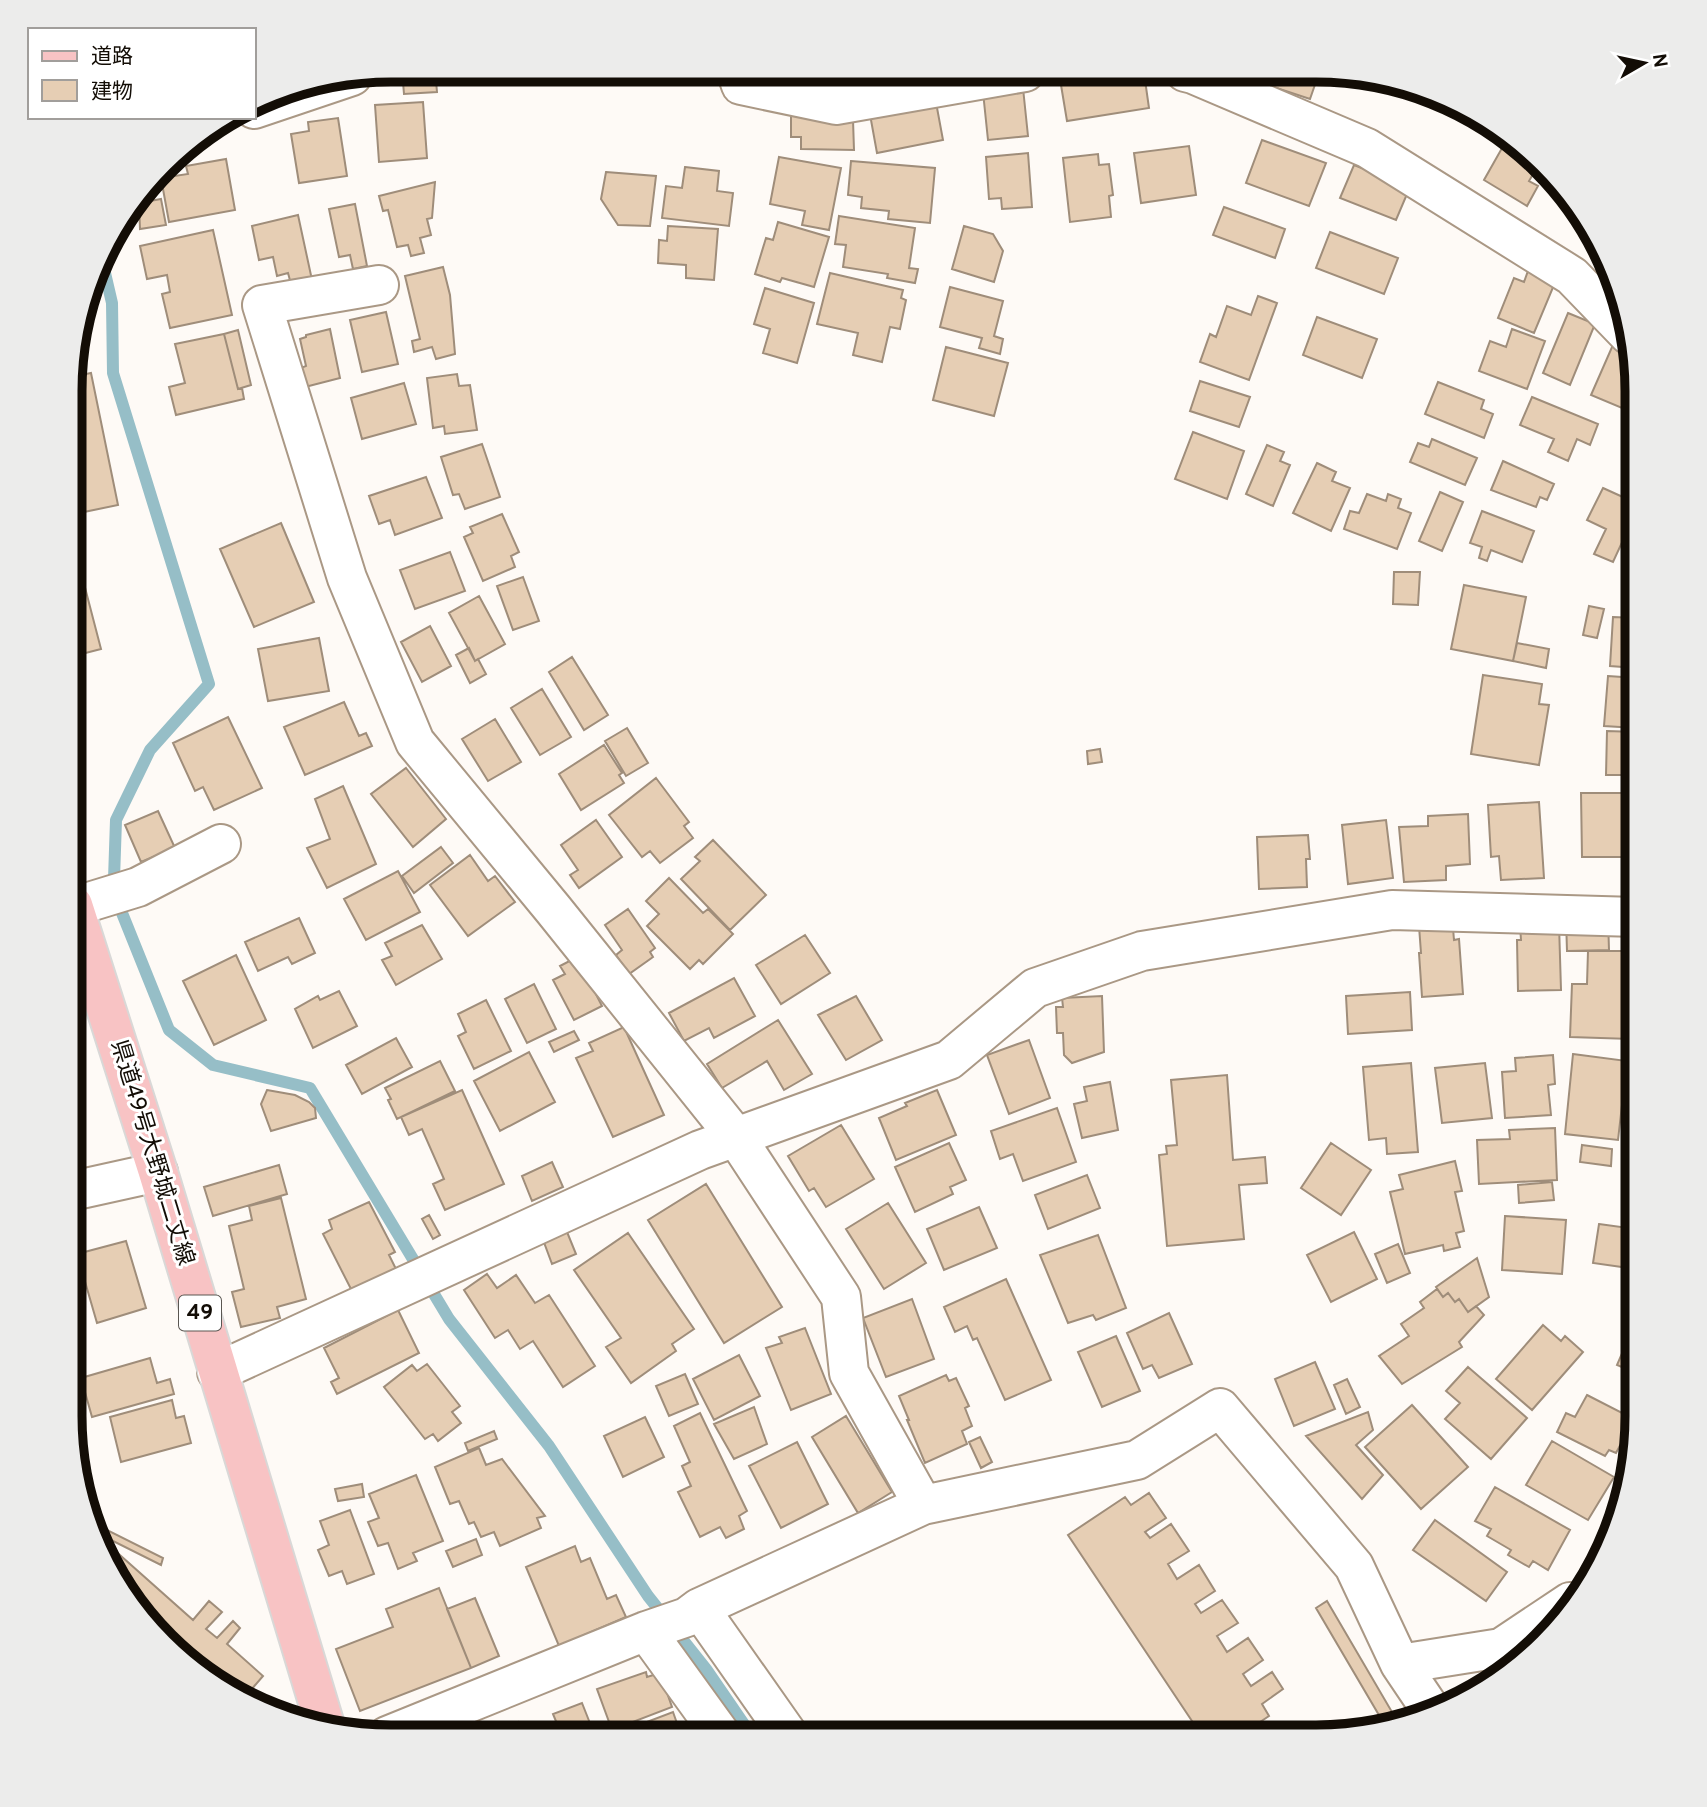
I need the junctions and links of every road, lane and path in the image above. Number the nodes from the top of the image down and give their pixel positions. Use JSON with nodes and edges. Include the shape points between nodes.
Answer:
{"nodes":[{"id":1,"x":740,"y":82,"type":"edge"},
{"id":2,"x":967,"y":82,"type":"edge"},
{"id":3,"x":1212,"y":82,"type":"edge"},
{"id":4,"x":379,"y":285,"type":"dead end"},
{"id":5,"x":1617,"y":322,"type":"edge"},
{"id":6,"x":221,"y":844,"type":"dead end"},
{"id":7,"x":82,"y":903,"type":"edge"},
{"id":8,"x":82,"y":906,"type":"edge"},
{"id":9,"x":1625,"y":917,"type":"edge"},
{"id":10,"x":736,"y":1137,"type":"junction"},
{"id":11,"x":158,"y":1172,"type":"junction"},
{"id":12,"x":82,"y":1189,"type":"edge"},
{"id":13,"x":217,"y":1372,"type":"junction"},
{"id":14,"x":923,"y":1505,"type":"junction"},
{"id":15,"x":693,"y":1613,"type":"junction"},
{"id":16,"x":1554,"y":1613,"type":"edge"},
{"id":17,"x":646,"y":1631,"type":"junction"},
{"id":18,"x":1400,"y":1664,"type":"junction"},
{"id":19,"x":1427,"y":1704,"type":"edge"},
{"id":20,"x":322,"y":1717,"type":"edge"},
{"id":21,"x":414,"y":1725,"type":"edge"},
{"id":22,"x":714,"y":1725,"type":"edge"},
{"id":23,"x":780,"y":1725,"type":"edge"}],
"edges":[{"from":1,"to":2,"type":"street","via":[[836,105]]},
{"from":3,"to":5,"type":"street","via":[[1367,148],[1572,276]]},
{"from":4,"to":10,"type":"street","via":[[262,305],[347,578],[415,742]]},
{"from":6,"to":7,"type":"street","via":[[138,887]]},
{"from":8,"to":11,"type":"main road","name":"県道49号大野城二丈線","number":"49"},
{"from":9,"to":10,"type":"street","via":[[1392,910],[1142,951],[1035,988],[949,1060]]},
{"from":10,"to":13,"type":"street"},
{"from":10,"to":14,"type":"street","via":[[841,1297],[849,1373]]},
{"from":11,"to":12,"type":"street"},
{"from":11,"to":13,"type":"main road","name":"県道49号大野城二丈線","number":"49"},
{"from":13,"to":20,"type":"main road","name":"県道49号大野城二丈線","number":"49"},
{"from":14,"to":15,"type":"street"},
{"from":14,"to":18,"type":"street","via":[[1137,1460],[1220,1408],[1354,1566]]},
{"from":15,"to":17,"type":"street"},
{"from":15,"to":23,"type":"street"},
{"from":16,"to":18,"type":"street","via":[[1501,1648]]},
{"from":17,"to":21,"type":"street"},
{"from":17,"to":22,"type":"street"},
{"from":18,"to":19,"type":"street"}]}
